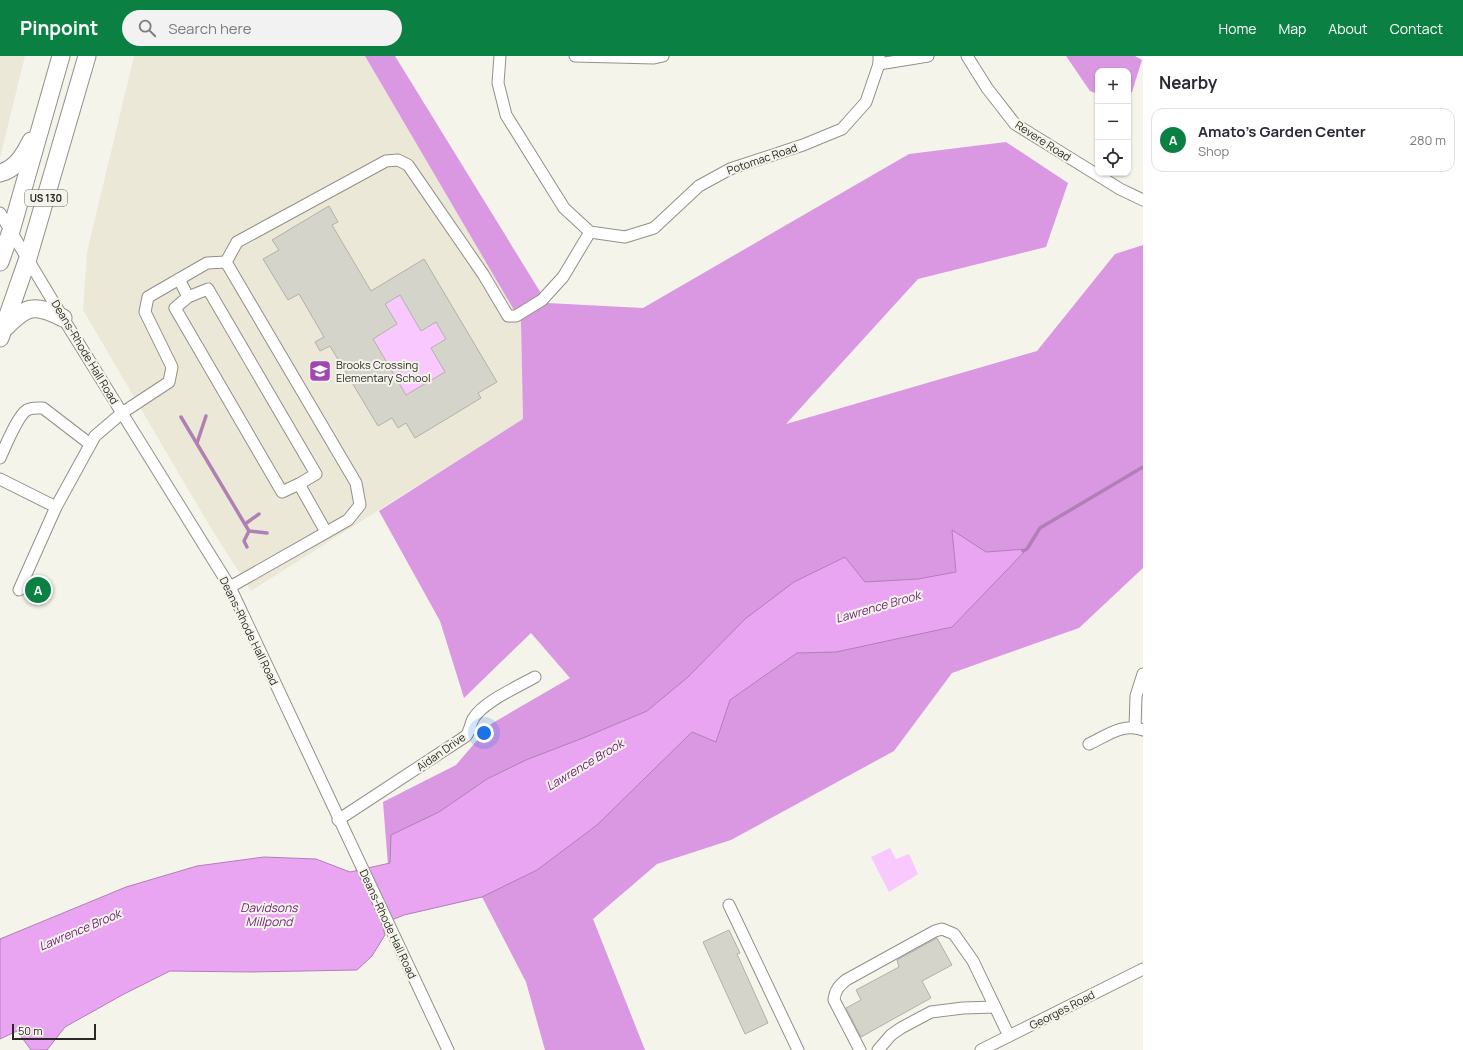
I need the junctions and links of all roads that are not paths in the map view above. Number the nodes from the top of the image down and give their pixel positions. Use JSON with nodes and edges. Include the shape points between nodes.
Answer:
{"nodes":[{"id":1,"x":61,"y":56,"type":"edge"},
{"id":2,"x":87,"y":56,"type":"edge"},
{"id":3,"x":500,"y":56,"type":"edge"},
{"id":4,"x":576,"y":56,"type":"edge"},
{"id":5,"x":663,"y":56,"type":"edge"},
{"id":6,"x":928,"y":56,"type":"edge"},
{"id":7,"x":968,"y":56,"type":"edge"},
{"id":8,"x":879,"y":60,"type":"edge"},
{"id":9,"x":45,"y":113,"type":"junction"},
{"id":10,"x":0,"y":173,"type":"edge"},
{"id":11,"x":1143,"y":200,"type":"edge"},
{"id":12,"x":0,"y":213,"type":"edge"},
{"id":13,"x":11,"y":231,"type":"junction"},
{"id":14,"x":590,"y":232,"type":"junction"},
{"id":15,"x":28,"y":258,"type":"junction"},
{"id":16,"x":0,"y":262,"type":"edge"},
{"id":17,"x":226,"y":262,"type":"junction"},
{"id":18,"x":179,"y":279,"type":"junction"},
{"id":19,"x":188,"y":297,"type":"junction"},
{"id":20,"x":63,"y":318,"type":"junction"},
{"id":21,"x":2,"y":334,"type":"edge"},
{"id":22,"x":122,"y":413,"type":"junction"},
{"id":23,"x":90,"y":444,"type":"junction"},
{"id":24,"x":0,"y":458,"type":"edge"},
{"id":25,"x":0,"y":479,"type":"edge"},
{"id":26,"x":300,"y":484,"type":"junction"},
{"id":27,"x":56,"y":507,"type":"junction"},
{"id":28,"x":326,"y":532,"type":"junction"},
{"id":29,"x":230,"y":587,"type":"junction"},
{"id":30,"x":19,"y":590,"type":"dead end"},
{"id":31,"x":1143,"y":674,"type":"edge"},
{"id":32,"x":535,"y":677,"type":"dead end"},
{"id":33,"x":1139,"y":728,"type":"edge"},
{"id":34,"x":1089,"y":744,"type":"dead end"},
{"id":35,"x":338,"y":820,"type":"junction"},
{"id":36,"x":729,"y":905,"type":"dead end"},
{"id":37,"x":1143,"y":969,"type":"edge"},
{"id":38,"x":995,"y":1007,"type":"junction"},
{"id":39,"x":1009,"y":1036,"type":"junction"},
{"id":40,"x":448,"y":1050,"type":"edge"},
{"id":41,"x":798,"y":1050,"type":"edge"},
{"id":42,"x":860,"y":1050,"type":"edge"},
{"id":43,"x":878,"y":1050,"type":"edge"},
{"id":44,"x":981,"y":1050,"type":"edge"}],
"edges":[{"from":1,"to":9,"type":"highway","number":"US 130"},
{"from":2,"to":15,"type":"highway","number":"US 130"},
{"from":3,"to":14,"type":"street","via":[[498,83],[506,115],[564,208]]},
{"from":4,"to":5,"type":"street"},
{"from":6,"to":8,"type":"street"},
{"from":7,"to":11,"type":"street","name":"Revere Road","via":[[987,88],[1015,124],[1120,189]]},
{"from":8,"to":14,"type":"street","name":"Potomac Road","via":[[866,102],[842,129],[730,169],[699,186],[654,228],[625,237]]},
{"from":9,"to":10,"type":"highway","via":[[22,158],[8,171]]},
{"from":9,"to":13,"type":"highway","number":"US 130"},
{"from":12,"to":13,"type":"street","name":"Deans-Rhode Hall Road"},
{"from":13,"to":15,"type":"street","name":"Deans-Rhode Hall Road"},
{"from":13,"to":16,"type":"highway","number":"US 130"},
{"from":14,"to":17,"type":"street","via":[[563,277],[542,300],[516,316],[508,316],[483,274],[408,165],[398,160],[386,161],[237,242]]},
{"from":15,"to":20,"type":"street","name":"Deans-Rhode Hall Road"},
{"from":15,"to":21,"type":"highway","number":"US 130"},
{"from":17,"to":18,"type":"street","via":[[207,263]]},
{"from":17,"to":28,"type":"street","via":[[356,483],[360,505],[348,520]]},
{"from":18,"to":19,"type":"street"},
{"from":18,"to":22,"type":"street","via":[[148,297],[145,312],[172,367],[169,382]]},
{"from":19,"to":26,"type":"street","via":[[175,308],[282,492]]},
{"from":19,"to":26,"type":"street","via":[[208,289],[316,474]]},
{"from":20,"to":21,"type":"highway","via":[[50,311],[33,308],[22,312]]},
{"from":20,"to":22,"type":"street","name":"Deans-Rhode Hall Road"},
{"from":22,"to":23,"type":"street","via":[[95,436]]},
{"from":22,"to":29,"type":"street","name":"Deans-Rhode Hall Road"},
{"from":23,"to":24,"type":"street","via":[[43,408],[35,408],[27,410],[21,416]]},
{"from":23,"to":27,"type":"street"},
{"from":25,"to":27,"type":"street"},
{"from":26,"to":28,"type":"street"},
{"from":27,"to":30,"type":"street"},
{"from":28,"to":29,"type":"street"},
{"from":29,"to":35,"type":"street","name":"Deans-Rhode Hall Road"},
{"from":31,"to":33,"type":"street","via":[[1136,696]]},
{"from":32,"to":35,"type":"street","name":"Aidan Drive","via":[[486,705],[474,719],[466,736]]},
{"from":33,"to":34,"type":"street","via":[[1119,729]]},
{"from":35,"to":40,"type":"street","name":"Deans-Rhode Hall Road"},
{"from":36,"to":41,"type":"street"},
{"from":37,"to":39,"type":"street","name":"Georges Road"},
{"from":38,"to":39,"type":"street"},
{"from":38,"to":42,"type":"street","via":[[973,961],[954,934],[942,929],[935,931],[840,985],[834,1000]]},
{"from":38,"to":43,"type":"street","via":[[931,1012],[901,1028]]},
{"from":39,"to":44,"type":"street","name":"Georges Road"}]}
